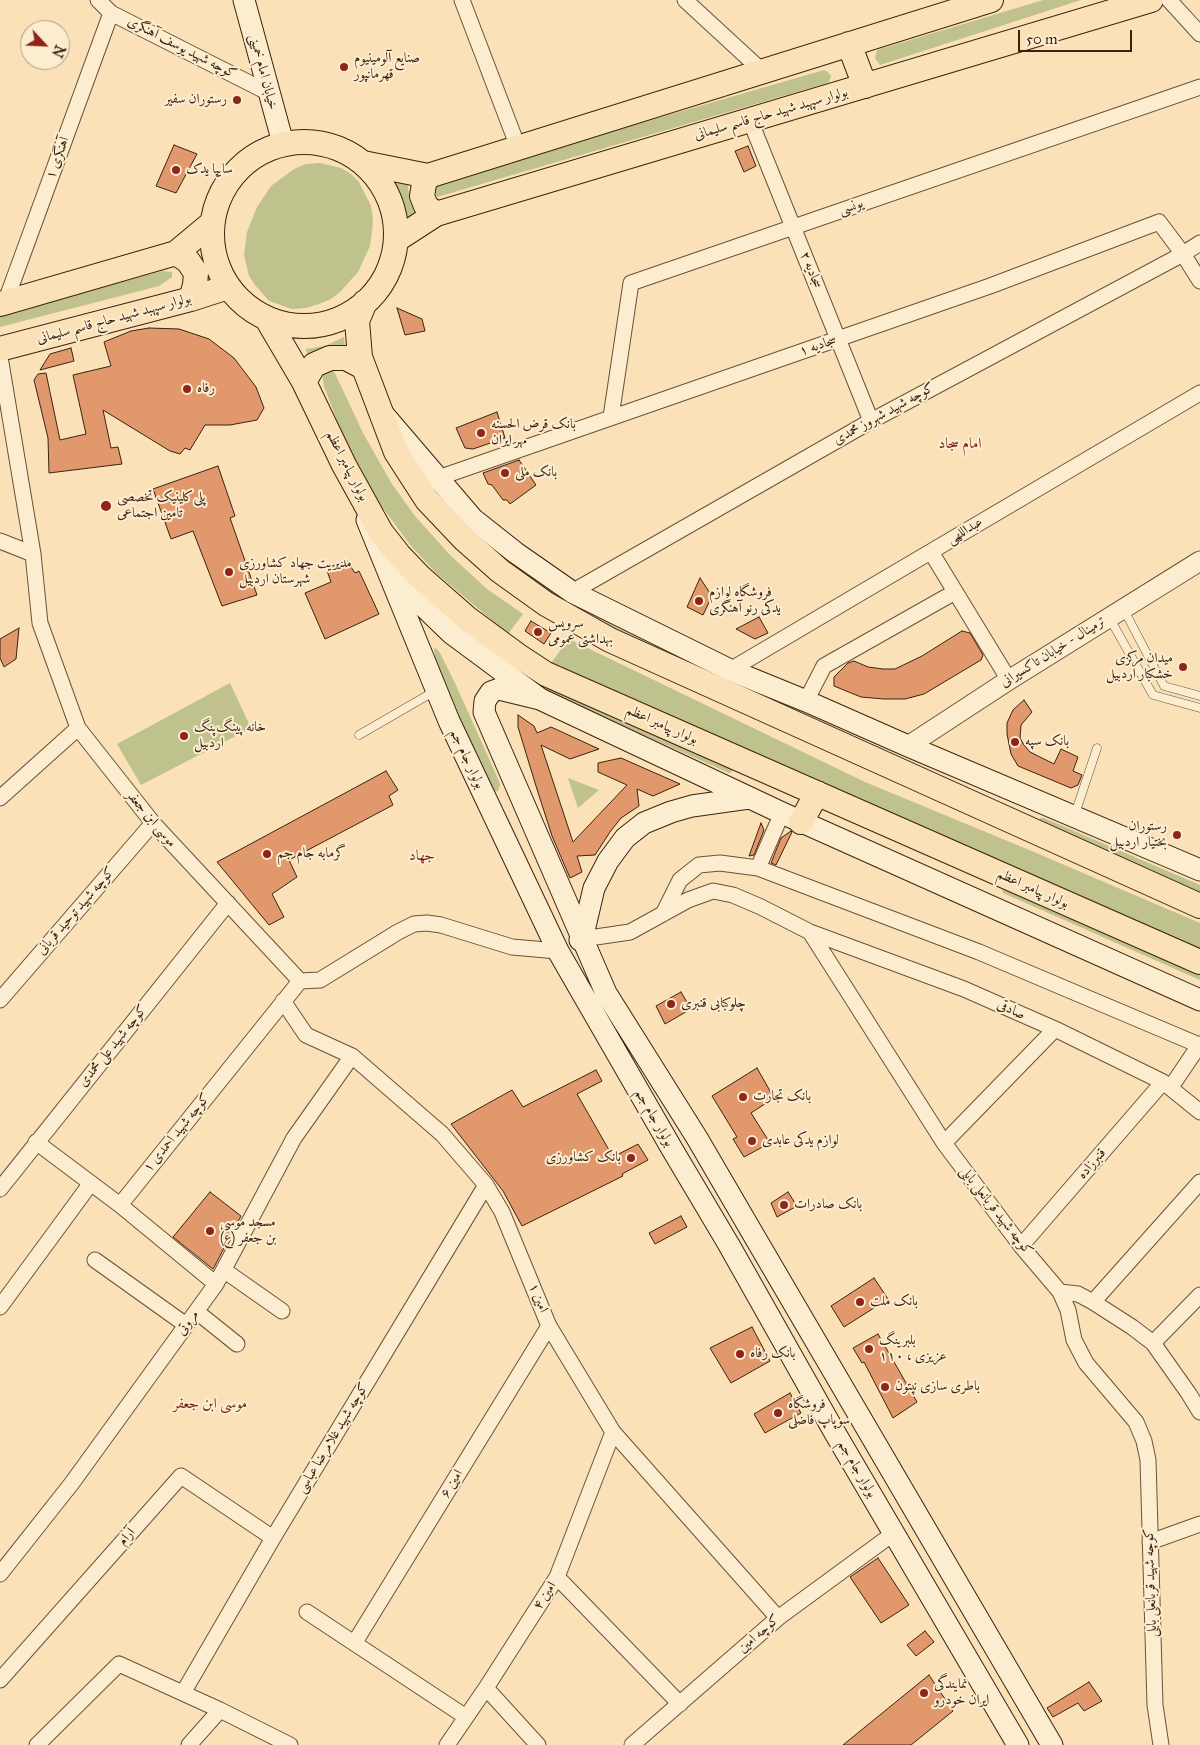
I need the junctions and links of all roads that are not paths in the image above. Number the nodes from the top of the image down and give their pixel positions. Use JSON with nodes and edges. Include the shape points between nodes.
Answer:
{"nodes":[{"id":1,"x":98,"y":0,"type":"edge"},
{"id":2,"x":244,"y":0,"type":"edge"},
{"id":3,"x":462,"y":0,"type":"edge"},
{"id":4,"x":685,"y":0,"type":"edge"},
{"id":5,"x":991,"y":0,"type":"edge"},
{"id":6,"x":1152,"y":0,"type":"edge"},
{"id":7,"x":1169,"y":0,"type":"edge"},
{"id":8,"x":951,"y":6,"type":"edge"},
{"id":9,"x":111,"y":13,"type":"junction"},
{"id":10,"x":1200,"y":34,"type":"edge"},
{"id":11,"x":849,"y":44,"type":"junction"},
{"id":12,"x":762,"y":71,"type":"junction"},
{"id":13,"x":865,"y":86,"type":"junction"},
{"id":14,"x":1200,"y":87,"type":"edge"},
{"id":15,"x":269,"y":92,"type":"junction"},
{"id":16,"x":750,"y":120,"type":"junction"},
{"id":17,"x":283,"y":144,"type":"junction"},
{"id":18,"x":518,"y":147,"type":"junction"},
{"id":19,"x":364,"y":163,"type":"junction"},
{"id":20,"x":428,"y":176,"type":"junction"},
{"id":21,"x":436,"y":214,"type":"junction"},
{"id":22,"x":212,"y":223,"type":"junction"},
{"id":23,"x":793,"y":228,"type":"junction"},
{"id":24,"x":396,"y":240,"type":"junction"},
{"id":25,"x":1200,"y":243,"type":"edge"},
{"id":26,"x":176,"y":253,"type":"junction"},
{"id":27,"x":1183,"y":254,"type":"junction"},
{"id":28,"x":1200,"y":281,"type":"edge"},
{"id":29,"x":228,"y":286,"type":"junction"},
{"id":30,"x":191,"y":299,"type":"junction"},
{"id":31,"x":365,"y":302,"type":"junction"},
{"id":32,"x":2,"y":303,"type":"edge"},
{"id":33,"x":267,"y":319,"type":"junction"},
{"id":34,"x":838,"y":338,"type":"junction"},
{"id":35,"x":0,"y":349,"type":"edge"},
{"id":36,"x":0,"y":357,"type":"edge"},
{"id":37,"x":363,"y":367,"type":"junction"},
{"id":38,"x":304,"y":382,"type":"junction"},
{"id":39,"x":1200,"y":392,"type":"edge"},
{"id":40,"x":380,"y":410,"type":"junction"},
{"id":41,"x":611,"y":417,"type":"junction"},
{"id":42,"x":871,"y":420,"type":"junction"},
{"id":43,"x":344,"y":464,"type":"junction"},
{"id":44,"x":438,"y":478,"type":"junction"},
{"id":45,"x":0,"y":540,"type":"edge"},
{"id":46,"x":931,"y":552,"type":"junction"},
{"id":47,"x":33,"y":554,"type":"junction"},
{"id":48,"x":1200,"y":561,"type":"edge"},
{"id":49,"x":388,"y":572,"type":"junction"},
{"id":50,"x":572,"y":592,"type":"junction"},
{"id":51,"x":955,"y":592,"type":"junction"},
{"id":52,"x":1116,"y":613,"type":"junction"},
{"id":53,"x":730,"y":670,"type":"junction"},
{"id":54,"x":1009,"y":680,"type":"junction"},
{"id":55,"x":436,"y":690,"type":"junction"},
{"id":56,"x":1200,"y":696,"type":"edge"},
{"id":57,"x":540,"y":699,"type":"junction"},
{"id":58,"x":806,"y":701,"type":"junction"},
{"id":59,"x":1200,"y":708,"type":"edge"},
{"id":60,"x":78,"y":728,"type":"junction"},
{"id":61,"x":359,"y":735,"type":"dead end"},
{"id":62,"x":908,"y":746,"type":"junction"},
{"id":63,"x":1097,"y":748,"type":"dead end"},
{"id":64,"x":817,"y":793,"type":"junction"},
{"id":65,"x":0,"y":798,"type":"edge"},
{"id":66,"x":749,"y":798,"type":"junction"},
{"id":67,"x":522,"y":801,"type":"junction"},
{"id":68,"x":493,"y":814,"type":"junction"},
{"id":69,"x":1074,"y":816,"type":"junction"},
{"id":70,"x":792,"y":818,"type":"junction"},
{"id":71,"x":153,"y":823,"type":"junction"},
{"id":72,"x":758,"y":868,"type":"junction"},
{"id":73,"x":1200,"y":870,"type":"edge"},
{"id":74,"x":228,"y":903,"type":"junction"},
{"id":75,"x":1200,"y":906,"type":"edge"},
{"id":76,"x":663,"y":914,"type":"junction"},
{"id":77,"x":810,"y":932,"type":"junction"},
{"id":78,"x":582,"y":939,"type":"junction"},
{"id":79,"x":558,"y":951,"type":"junction"},
{"id":80,"x":1200,"y":962,"type":"edge"},
{"id":81,"x":300,"y":981,"type":"junction"},
{"id":82,"x":0,"y":1000,"type":"edge"},
{"id":83,"x":1200,"y":1000,"type":"edge"},
{"id":84,"x":283,"y":1001,"type":"junction"},
{"id":85,"x":1055,"y":1029,"type":"junction"},
{"id":86,"x":1200,"y":1045,"type":"edge"},
{"id":87,"x":352,"y":1056,"type":"junction"},
{"id":88,"x":1169,"y":1081,"type":"junction"},
{"id":89,"x":1200,"y":1112,"type":"edge"},
{"id":90,"x":696,"y":1138,"type":"junction"},
{"id":91,"x":36,"y":1142,"type":"junction"},
{"id":92,"x":944,"y":1143,"type":"junction"},
{"id":93,"x":672,"y":1149,"type":"junction"},
{"id":94,"x":1200,"y":1182,"type":"edge"},
{"id":95,"x":91,"y":1183,"type":"junction"},
{"id":96,"x":486,"y":1185,"type":"junction"},
{"id":97,"x":0,"y":1189,"type":"edge"},
{"id":98,"x":120,"y":1204,"type":"junction"},
{"id":99,"x":754,"y":1234,"type":"junction"},
{"id":100,"x":729,"y":1245,"type":"junction"},
{"id":101,"x":1021,"y":1246,"type":"junction"},
{"id":102,"x":94,"y":1260,"type":"dead end"},
{"id":103,"x":225,"y":1270,"type":"junction"},
{"id":104,"x":216,"y":1284,"type":"junction"},
{"id":105,"x":1060,"y":1292,"type":"junction"},
{"id":106,"x":1200,"y":1295,"type":"edge"},
{"id":107,"x":1093,"y":1302,"type":"junction"},
{"id":108,"x":0,"y":1307,"type":"edge"},
{"id":109,"x":282,"y":1311,"type":"dead end"},
{"id":110,"x":197,"y":1312,"type":"junction"},
{"id":111,"x":186,"y":1325,"type":"junction"},
{"id":112,"x":549,"y":1326,"type":"junction"},
{"id":113,"x":237,"y":1344,"type":"dead end"},
{"id":114,"x":1153,"y":1344,"type":"junction"},
{"id":115,"x":1195,"y":1389,"type":"edge"},
{"id":116,"x":1200,"y":1412,"type":"edge"},
{"id":117,"x":613,"y":1432,"type":"junction"},
{"id":118,"x":1200,"y":1524,"type":"edge"},
{"id":119,"x":894,"y":1533,"type":"junction"},
{"id":120,"x":272,"y":1538,"type":"junction"},
{"id":121,"x":1150,"y":1542,"type":"junction"},
{"id":122,"x":0,"y":1574,"type":"edge"},
{"id":123,"x":557,"y":1577,"type":"junction"},
{"id":124,"x":308,"y":1612,"type":"dead end"},
{"id":125,"x":778,"y":1618,"type":"junction"},
{"id":126,"x":355,"y":1642,"type":"junction"},
{"id":127,"x":0,"y":1680,"type":"edge"},
{"id":128,"x":486,"y":1688,"type":"junction"},
{"id":129,"x":184,"y":1693,"type":"junction"},
{"id":130,"x":680,"y":1704,"type":"junction"},
{"id":131,"x":220,"y":1710,"type":"junction"},
{"id":132,"x":466,"y":1717,"type":"junction"},
{"id":133,"x":641,"y":1742,"type":"edge"},
{"id":134,"x":37,"y":1745,"type":"edge"},
{"id":135,"x":189,"y":1745,"type":"edge"},
{"id":136,"x":290,"y":1745,"type":"edge"},
{"id":137,"x":447,"y":1745,"type":"edge"},
{"id":138,"x":538,"y":1745,"type":"edge"},
{"id":139,"x":1018,"y":1745,"type":"edge"},
{"id":140,"x":1052,"y":1745,"type":"edge"},
{"id":141,"x":1162,"y":1745,"type":"edge"}],
"edges":[{"from":1,"to":9,"type":"street","name":"کوچه شهید یوسف آهنگری"},
{"from":2,"to":15,"type":"main road","name":"خیابان امام خمینی"},
{"from":3,"to":18,"type":"street"},
{"from":4,"to":12,"type":"street"},
{"from":5,"to":8,"type":"main road"},
{"from":6,"to":13,"type":"main road","name":"بولوار سپهبد شهید حاج قاسم سلیمانی"},
{"from":7,"to":10,"type":"street"},
{"from":8,"to":11,"type":"main road"},
{"from":9,"to":15,"type":"street","name":"کوچه شهید یوسف آهنگری"},
{"from":9,"to":32,"type":"street","name":"آهنگری ۱"},
{"from":11,"to":12,"type":"main road"},
{"from":11,"to":13,"type":"main road"},
{"from":12,"to":18,"type":"main road"},
{"from":13,"to":16,"type":"main road","name":"بولوار سپهبد شهید حاج قاسم سلیمانی"},
{"from":14,"to":23,"type":"street","name":"یونسی"},
{"from":15,"to":17,"type":"main road","name":"خیابان امام خمینی"},
{"from":16,"to":21,"type":"main road","name":"بولوار سپهبد شهید حاج قاسم سلیمانی"},
{"from":16,"to":23,"type":"street","name":"سجادیه ۲"},
{"from":17,"to":19,"type":"main road","via":[[312,142],[339,148]]},
{"from":17,"to":22,"type":"main road","via":[[257,154],[235,172],[220,196]]},
{"from":18,"to":20,"type":"main road"},
{"from":19,"to":20,"type":"main road"},
{"from":19,"to":24,"type":"main road","via":[[382,185],[394,212]]},
{"from":20,"to":21,"type":"main road","via":[[422,196],[426,206]]},
{"from":21,"to":24,"type":"main road","name":"بولوار سپهبد شهید حاج قاسم سلیمانی"},
{"from":22,"to":26,"type":"main road"},
{"from":22,"to":29,"type":"main road","via":[[212,245]]},
{"from":23,"to":34,"type":"street","name":"سجادیه ۲"},
{"from":23,"to":41,"type":"street","name":"یونسی","via":[[631,283]]},
{"from":24,"to":31,"type":"main road","via":[[391,263],[381,284]]},
{"from":25,"to":27,"type":"street","name":"کوچه شهید شهروز محمدی"},
{"from":26,"to":30,"type":"main road","via":[[196,272]]},
{"from":26,"to":32,"type":"main road"},
{"from":27,"to":28,"type":"street"},
{"from":27,"to":34,"type":"street","name":"سجادیه ۱","via":[[1159,222],[990,286]]},
{"from":27,"to":42,"type":"street","name":"کوچه شهید شهروز محمدی"},
{"from":29,"to":30,"type":"main road","name":"بولوار سپهبد شهید حاج قاسم سلیمانی"},
{"from":29,"to":33,"type":"main road","via":[[245,305]]},
{"from":30,"to":35,"type":"main road","name":"بولوار سپهبد شهید حاج قاسم سلیمانی"},
{"from":31,"to":33,"type":"main road","via":[[344,317],[318,325],[292,325]]},
{"from":31,"to":37,"type":"main road","via":[[357,321]]},
{"from":33,"to":38,"type":"main road","name":"بولوار پیامبر اعظم"},
{"from":34,"to":41,"type":"street","name":"سجادیه ۱"},
{"from":34,"to":42,"type":"street","name":"سجادیه ۲"},
{"from":36,"to":47,"type":"street","name":"موسی ابن جعفر"},
{"from":37,"to":38,"type":"main road","via":[[346,358],[330,358],[314,365]]},
{"from":37,"to":40,"type":"main road"},
{"from":38,"to":43,"type":"main road","name":"بولوار پیامبر اعظم"},
{"from":39,"to":46,"type":"street","name":"عبداللهی"},
{"from":40,"to":44,"type":"main road"},
{"from":40,"to":75,"type":"main road","via":[[396,452],[427,500],[500,571],[546,604],[610,640]]},
{"from":41,"to":44,"type":"street","name":"سجادیه ۱"},
{"from":42,"to":50,"type":"street","name":"کوچه شهید شهروز محمدی"},
{"from":43,"to":49,"type":"main road","name":"بولوار جام جم"},
{"from":43,"to":64,"type":"main road","name":"بولوار پیامبر اعظم","via":[[381,532],[399,555],[468,618],[517,655],[546,674]]},
{"from":44,"to":50,"type":"main road","via":[[473,519]]},
{"from":45,"to":47,"type":"street"},
{"from":46,"to":51,"type":"street"},
{"from":46,"to":53,"type":"street","name":"عبداللهی"},
{"from":47,"to":60,"type":"street","name":"موسی ابن جعفر","via":[[40,623]]},
{"from":48,"to":52,"type":"street","name":"ترمینال - خیابان تاکسیرانی"},
{"from":49,"to":55,"type":"main road","name":"بولوار جام جم"},
{"from":49,"to":57,"type":"main road","name":"بولوار پیامبر اعظم","via":[[451,634]]},
{"from":50,"to":53,"type":"main road"},
{"from":51,"to":54,"type":"street"},
{"from":51,"to":58,"type":"street","via":[[824,666]]},
{"from":52,"to":54,"type":"street","name":"ترمینال - خیابان تاکسیرانی"},
{"from":52,"to":56,"type":"lane","via":[[1164,686]]},
{"from":52,"to":59,"type":"lane","via":[[1153,695]]},
{"from":53,"to":58,"type":"main road"},
{"from":54,"to":62,"type":"street","name":"ترمینال - خیابان تاکسیرانی"},
{"from":55,"to":61,"type":"lane"},
{"from":55,"to":68,"type":"main road","name":"بولوار جام جم"},
{"from":57,"to":66,"type":"main road","name":"بولوار پیامبر اعظم"},
{"from":57,"to":67,"type":"main road","name":"بولوار جام جم","via":[[499,689],[491,692],[485,701],[484,712]]},
{"from":58,"to":62,"type":"main road"},
{"from":60,"to":65,"type":"street"},
{"from":60,"to":71,"type":"street","name":"موسی ابن جعفر"},
{"from":62,"to":69,"type":"main road"},
{"from":63,"to":69,"type":"lane"},
{"from":64,"to":70,"type":"main road"},
{"from":64,"to":80,"type":"main road","name":"بولوار پیامبر اعظم"},
{"from":66,"to":70,"type":"main road","name":"بولوار پیامبر اعظم"},
{"from":66,"to":78,"type":"main road","via":[[671,812],[644,823],[625,838],[594,888]]},
{"from":67,"to":68,"type":"main road"},
{"from":67,"to":78,"type":"main road","name":"بولوار جام جم"},
{"from":68,"to":79,"type":"main road","name":"بولوار جام جم"},
{"from":69,"to":73,"type":"main road"},
{"from":70,"to":72,"type":"street"},
{"from":70,"to":83,"type":"main road","name":"بولوار پیامبر اعظم"},
{"from":71,"to":74,"type":"street","name":"موسی ابن جعفر"},
{"from":71,"to":82,"type":"street","name":"کوچه شهید توحید قربانی"},
{"from":72,"to":76,"type":"street","via":[[720,863],[699,865],[680,880]]},
{"from":72,"to":86,"type":"street","via":[[979,952]]},
{"from":74,"to":81,"type":"street","name":"موسی ابن جعفر"},
{"from":74,"to":91,"type":"street","name":"کوچه شهید علی محمدی"},
{"from":76,"to":77,"type":"street","name":"کوچه شهید قربانعلی بابلی","via":[[713,891],[761,906]]},
{"from":76,"to":78,"type":"street","name":"کوچه شهید قربانعلی بابلی","via":[[630,932]]},
{"from":77,"to":85,"type":"street","name":"صادقی","via":[[964,989]]},
{"from":77,"to":92,"type":"street","name":"کوچه شهید قربانعلی بابلی"},
{"from":78,"to":79,"type":"main road"},
{"from":78,"to":90,"type":"main road","name":"بولوار جام جم","via":[[606,993]]},
{"from":79,"to":81,"type":"street","via":[[512,947],[442,925],[414,924],[320,980]]},
{"from":79,"to":93,"type":"main road","name":"بولوار جام جم"},
{"from":81,"to":84,"type":"street","name":"کوچه شهید احمدی ۱"},
{"from":84,"to":87,"type":"street","name":"امین ۱","via":[[306,1035]]},
{"from":84,"to":98,"type":"street","name":"کوچه شهید احمدی ۱"},
{"from":85,"to":88,"type":"street","name":"صادقی"},
{"from":85,"to":92,"type":"street"},
{"from":86,"to":88,"type":"street","name":"قنبرزاده"},
{"from":87,"to":96,"type":"street","name":"امین ۱","via":[[442,1134]]},
{"from":87,"to":103,"type":"street","name":"مروتی","via":[[294,1138]]},
{"from":88,"to":89,"type":"street","name":"صادقی"},
{"from":88,"to":101,"type":"street","name":"قنبرزاده"},
{"from":90,"to":93,"type":"main road"},
{"from":90,"to":99,"type":"main road","name":"بولوار جام جم"},
{"from":91,"to":95,"type":"street"},
{"from":91,"to":97,"type":"street","name":"کوچه شهید علی محمدی"},
{"from":92,"to":101,"type":"street","name":"کوچه شهید قربانعلی بابلی"},
{"from":93,"to":100,"type":"main road","name":"بولوار جام جم"},
{"from":94,"to":107,"type":"street"},
{"from":95,"to":98,"type":"street"},
{"from":95,"to":108,"type":"street"},
{"from":96,"to":112,"type":"street","name":"امین ۱","via":[[502,1212]]},
{"from":96,"to":120,"type":"street","name":"کوچه شهید غلامرضا عباسی"},
{"from":98,"to":104,"type":"street"},
{"from":99,"to":100,"type":"main road"},
{"from":99,"to":140,"type":"main road","name":"بولوار جام جم"},
{"from":100,"to":119,"type":"main road","name":"بولوار جام جم"},
{"from":101,"to":105,"type":"street","name":"کوچه شهید قربانعلی بابلی"},
{"from":102,"to":111,"type":"street"},
{"from":103,"to":104,"type":"street","name":"مروتی"},
{"from":103,"to":109,"type":"street"},
{"from":104,"to":110,"type":"street","name":"مروتی"},
{"from":105,"to":107,"type":"street","via":[[1078,1294]]},
{"from":105,"to":121,"type":"street","name":"کوچه شهید قربانعلی بابلی","via":[[1068,1310],[1074,1340],[1086,1363],[1136,1422],[1144,1441],[1148,1460]]},
{"from":106,"to":114,"type":"street"},
{"from":107,"to":114,"type":"street"},
{"from":110,"to":111,"type":"street","name":"مروتی"},
{"from":110,"to":113,"type":"street"},
{"from":111,"to":122,"type":"street","name":"مروتی","via":[[72,1483]]},
{"from":112,"to":117,"type":"street","name":"امین ۱"},
{"from":112,"to":126,"type":"street","name":"امین ۶"},
{"from":114,"to":115,"type":"street"},
{"from":115,"to":116,"type":"street"},
{"from":117,"to":123,"type":"street","name":"امین ۴"},
{"from":117,"to":125,"type":"street","name":"امین ۱"},
{"from":118,"to":121,"type":"street"},
{"from":119,"to":125,"type":"street","name":"کوچه امین"},
{"from":119,"to":139,"type":"main road","name":"بولوار جام جم"},
{"from":120,"to":127,"type":"street","name":"آرام","via":[[181,1476]]},
{"from":120,"to":129,"type":"street","name":"کوچه شهید غلامرضا عباسی"},
{"from":121,"to":141,"type":"street","name":"کوچه شهید قربانعلی بابلی","via":[[1154,1705]]},
{"from":123,"to":128,"type":"street","name":"امین ۴"},
{"from":123,"to":130,"type":"street"},
{"from":124,"to":126,"type":"street"},
{"from":125,"to":130,"type":"street","name":"کوچه امین"},
{"from":126,"to":132,"type":"street"},
{"from":128,"to":132,"type":"street","name":"امین ۴"},
{"from":128,"to":138,"type":"street"},
{"from":129,"to":131,"type":"street"},
{"from":129,"to":134,"type":"street","via":[[118,1664]]},
{"from":130,"to":133,"type":"street","name":"کوچه امین"},
{"from":131,"to":135,"type":"street"},
{"from":131,"to":136,"type":"street"},
{"from":132,"to":137,"type":"street","name":"امین ۴"}]}
